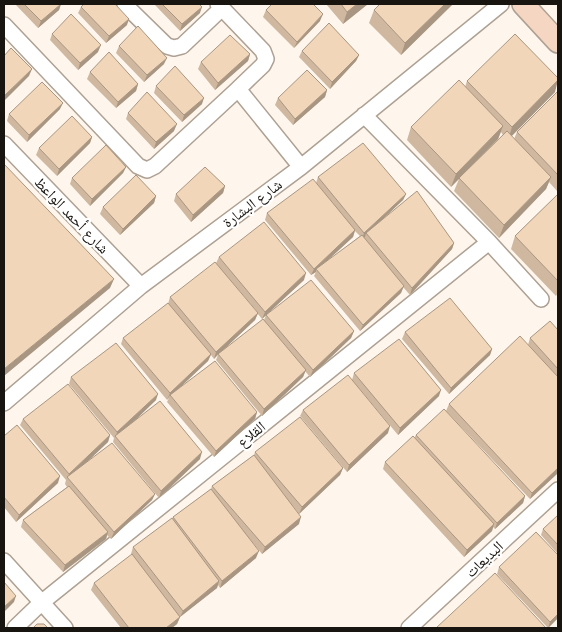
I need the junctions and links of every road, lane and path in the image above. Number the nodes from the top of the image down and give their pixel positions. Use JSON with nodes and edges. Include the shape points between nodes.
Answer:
{"nodes":[{"id":1,"x":501,"y":4,"type":"edge"},
{"id":2,"x":523,"y":4,"type":"edge"},
{"id":3,"x":125,"y":5,"type":"edge"},
{"id":4,"x":220,"y":6,"type":"edge"},
{"id":5,"x":4,"y":25,"type":"edge"},
{"id":6,"x":558,"y":42,"type":"edge"},
{"id":7,"x":238,"y":89,"type":"junction"},
{"id":8,"x":364,"y":115,"type":"junction"},
{"id":9,"x":4,"y":144,"type":"edge"},
{"id":10,"x":301,"y":167,"type":"junction"},
{"id":11,"x":489,"y":242,"type":"junction"},
{"id":12,"x":141,"y":286,"type":"junction"},
{"id":13,"x":541,"y":299,"type":"dead end"},
{"id":14,"x":4,"y":403,"type":"edge"},
{"id":15,"x":558,"y":490,"type":"edge"},
{"id":16,"x":4,"y":562,"type":"edge"},
{"id":17,"x":41,"y":603,"type":"junction"},
{"id":18,"x":15,"y":628,"type":"edge"},
{"id":19,"x":65,"y":628,"type":"edge"},
{"id":20,"x":409,"y":628,"type":"edge"}],
"edges":[{"from":1,"to":8,"type":"street","name":"شارع البشارة"},
{"from":2,"to":6,"type":"main road"},
{"from":3,"to":4,"type":"street","via":[[167,46],[174,48],[182,46]]},
{"from":4,"to":7,"type":"street","via":[[263,50],[266,58]]},
{"from":5,"to":7,"type":"street","via":[[138,166],[147,170]]},
{"from":7,"to":10,"type":"street"},
{"from":8,"to":10,"type":"street","name":"شارع البشارة"},
{"from":8,"to":11,"type":"street"},
{"from":9,"to":12,"type":"street","name":"شارع أحمد الواعظ"},
{"from":10,"to":12,"type":"street","name":"شارع البشارة"},
{"from":11,"to":13,"type":"street"},
{"from":11,"to":17,"type":"street","name":"القلاع"},
{"from":12,"to":14,"type":"street","name":"شارع البشارة"},
{"from":15,"to":20,"type":"street","name":"البديعات"},
{"from":16,"to":17,"type":"street"},
{"from":17,"to":18,"type":"street","name":"القلاع"},
{"from":17,"to":19,"type":"street"}]}
